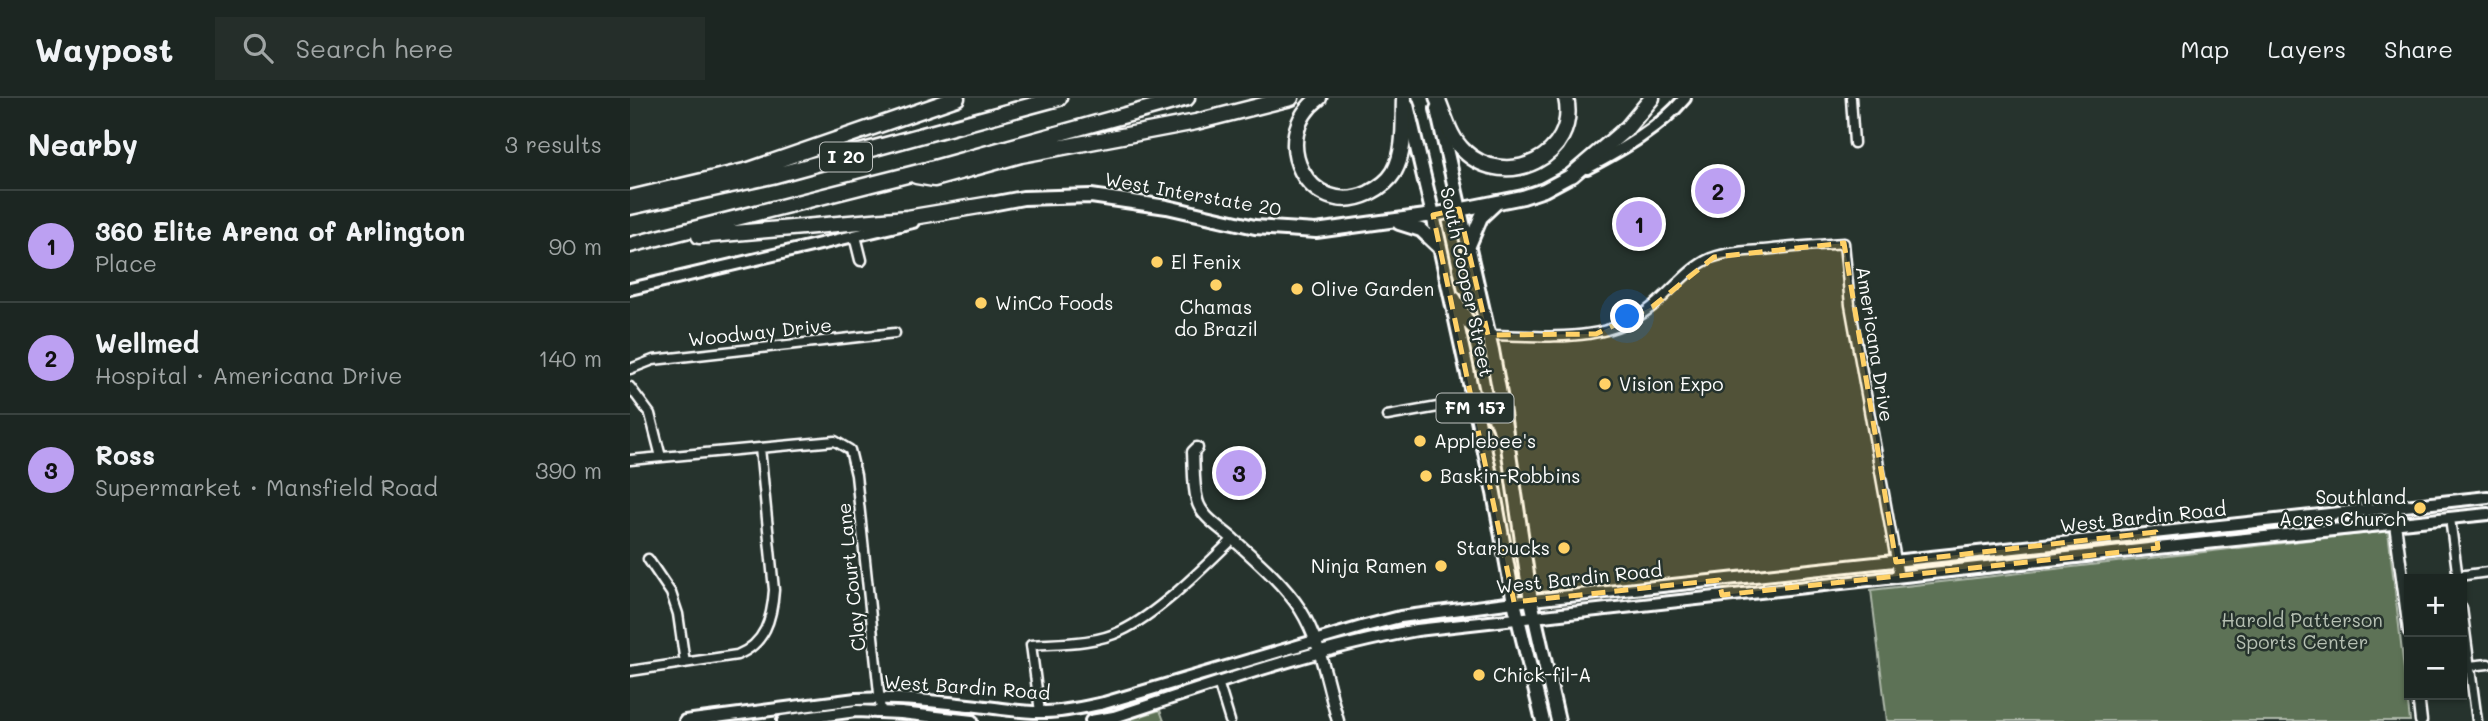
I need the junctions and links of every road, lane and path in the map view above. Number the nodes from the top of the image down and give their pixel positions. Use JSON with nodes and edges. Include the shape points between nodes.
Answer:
{"nodes":[{"id":1,"x":1059,"y":98,"type":"edge"},
{"id":2,"x":1187,"y":98,"type":"edge"},
{"id":3,"x":1291,"y":98,"type":"edge"},
{"id":4,"x":1319,"y":98,"type":"edge"},
{"id":5,"x":1404,"y":98,"type":"edge"},
{"id":6,"x":1436,"y":98,"type":"edge"},
{"id":7,"x":1566,"y":98,"type":"edge"},
{"id":8,"x":1652,"y":98,"type":"edge"},
{"id":9,"x":1685,"y":98,"type":"edge"},
{"id":10,"x":1850,"y":98,"type":"edge"},
{"id":11,"x":951,"y":99,"type":"edge"},
{"id":12,"x":1854,"y":144,"type":"dead end"},
{"id":13,"x":908,"y":175,"type":"junction"},
{"id":14,"x":1572,"y":175,"type":"junction"},
{"id":15,"x":630,"y":198,"type":"edge"},
{"id":16,"x":1498,"y":202,"type":"junction"},
{"id":17,"x":991,"y":204,"type":"junction"},
{"id":18,"x":630,"y":207,"type":"edge"},
{"id":19,"x":1459,"y":209,"type":"junction"},
{"id":20,"x":1433,"y":215,"type":"junction"},
{"id":21,"x":1389,"y":222,"type":"junction"},
{"id":22,"x":855,"y":236,"type":"junction"},
{"id":23,"x":646,"y":242,"type":"junction"},
{"id":24,"x":630,"y":245,"type":"edge"},
{"id":25,"x":1468,"y":248,"type":"junction"},
{"id":26,"x":1441,"y":250,"type":"junction"},
{"id":27,"x":861,"y":260,"type":"dead end"},
{"id":28,"x":630,"y":289,"type":"edge"},
{"id":29,"x":1450,"y":292,"type":"junction"},
{"id":30,"x":895,"y":333,"type":"dead end"},
{"id":31,"x":1488,"y":335,"type":"junction"},
{"id":32,"x":630,"y":369,"type":"edge"},
{"id":33,"x":630,"y":387,"type":"edge"},
{"id":34,"x":1475,"y":408,"type":"junction"},
{"id":35,"x":1387,"y":416,"type":"dead end"},
{"id":36,"x":760,"y":448,"type":"junction"},
{"id":37,"x":1197,"y":448,"type":"dead end"},
{"id":38,"x":660,"y":457,"type":"junction"},
{"id":39,"x":630,"y":460,"type":"edge"},
{"id":40,"x":1511,"y":466,"type":"junction"},
{"id":41,"x":2488,"y":497,"type":"edge"},
{"id":42,"x":2393,"y":508,"type":"junction"},
{"id":43,"x":2488,"y":514,"type":"edge"},
{"id":44,"x":2450,"y":518,"type":"junction"},
{"id":45,"x":2395,"y":525,"type":"junction"},
{"id":46,"x":2156,"y":532,"type":"junction"},
{"id":47,"x":1233,"y":539,"type":"junction"},
{"id":48,"x":2158,"y":548,"type":"junction"},
{"id":49,"x":649,"y":559,"type":"dead end"},
{"id":50,"x":1896,"y":562,"type":"junction"},
{"id":51,"x":2488,"y":572,"type":"edge"},
{"id":52,"x":2457,"y":574,"type":"edge"},
{"id":53,"x":2467,"y":576,"type":"edge"},
{"id":54,"x":1899,"y":577,"type":"junction"},
{"id":55,"x":1719,"y":580,"type":"junction"},
{"id":56,"x":2404,"y":593,"type":"edge"},
{"id":57,"x":1722,"y":596,"type":"junction"},
{"id":58,"x":1531,"y":601,"type":"junction"},
{"id":59,"x":1514,"y":602,"type":"junction"},
{"id":60,"x":1534,"y":617,"type":"junction"},
{"id":61,"x":1518,"y":619,"type":"junction"},
{"id":62,"x":2466,"y":637,"type":"edge"},
{"id":63,"x":1315,"y":640,"type":"junction"},
{"id":64,"x":1319,"y":652,"type":"junction"},
{"id":65,"x":685,"y":663,"type":"junction"},
{"id":66,"x":2488,"y":664,"type":"edge"},
{"id":67,"x":2469,"y":666,"type":"junction"},
{"id":68,"x":630,"y":671,"type":"edge"},
{"id":69,"x":1218,"y":682,"type":"junction"},
{"id":70,"x":879,"y":698,"type":"junction"},
{"id":71,"x":2419,"y":700,"type":"edge"},
{"id":72,"x":881,"y":712,"type":"junction"},
{"id":73,"x":1040,"y":712,"type":"junction"},
{"id":74,"x":685,"y":721,"type":"edge"},
{"id":75,"x":783,"y":721,"type":"edge"},
{"id":76,"x":972,"y":721,"type":"edge"},
{"id":77,"x":1091,"y":721,"type":"edge"},
{"id":78,"x":1230,"y":721,"type":"edge"},
{"id":79,"x":1338,"y":721,"type":"edge"},
{"id":80,"x":1543,"y":721,"type":"edge"},
{"id":81,"x":1558,"y":721,"type":"edge"},
{"id":82,"x":2421,"y":721,"type":"edge"},
{"id":83,"x":2477,"y":721,"type":"edge"}],
"edges":[{"from":1,"to":18,"type":"highway","number":"I 20","via":[[772,176]]},
{"from":2,"to":13,"type":"highway","number":"I 20"},
{"from":3,"to":13,"type":"highway","via":[[934,178]]},
{"from":4,"to":5,"type":"highway","via":[[1299,121],[1295,158],[1312,185],[1351,198],[1377,189],[1395,171]]},
{"from":5,"to":20,"type":"main road","name":"South Cooper Street","number":"FM 157"},
{"from":6,"to":7,"type":"highway","via":[[1459,146],[1477,161],[1503,170],[1530,164],[1554,146],[1567,118]]},
{"from":6,"to":19,"type":"main road","name":"South Cooper Street","number":"FM 157"},
{"from":8,"to":14,"type":"highway","via":[[1627,128]]},
{"from":9,"to":14,"type":"main road","name":"West Interstate 20","via":[[1655,127]]},
{"from":10,"to":12,"type":"street"},
{"from":11,"to":15,"type":"highway","via":[[749,170]]},
{"from":13,"to":23,"type":"highway","number":"I 20"},
{"from":14,"to":16,"type":"main road","name":"West Interstate 20","via":[[1544,190]]},
{"from":16,"to":19,"type":"main road","name":"West Interstate 20"},
{"from":16,"to":25,"type":"main road","via":[[1481,217]]},
{"from":17,"to":21,"type":"main road","name":"West Interstate 20","via":[[1091,196],[1287,230]]},
{"from":17,"to":22,"type":"main road","name":"West Interstate 20"},
{"from":17,"to":23,"type":"highway","via":[[907,218]]},
{"from":19,"to":20,"type":"main road","name":"West Interstate 20"},
{"from":19,"to":25,"type":"main road","name":"South Cooper Street","number":"FM 157"},
{"from":20,"to":21,"type":"main road","name":"West Interstate 20"},
{"from":20,"to":26,"type":"main road","name":"South Cooper Street","number":"FM 157"},
{"from":21,"to":26,"type":"main road","via":[[1422,230]]},
{"from":22,"to":27,"type":"street"},
{"from":22,"to":28,"type":"main road","name":"West Interstate 20"},
{"from":23,"to":24,"type":"highway","number":"I 20"},
{"from":25,"to":31,"type":"main road","name":"South Cooper Street","number":"FM 157"},
{"from":26,"to":29,"type":"main road","name":"South Cooper Street","number":"FM 157"},
{"from":29,"to":31,"type":"main road","via":[[1474,329]]},
{"from":29,"to":34,"type":"main road","name":"South Cooper Street","number":"FM 157"},
{"from":30,"to":32,"type":"street","name":"Woodway Drive","via":[[653,360]]},
{"from":31,"to":40,"type":"main road","name":"South Cooper Street","number":"FM 157"},
{"from":31,"to":50,"type":"street","name":"Americana Drive","via":[[1564,338],[1595,334],[1646,312],[1714,257],[1844,243],[1850,304]]},
{"from":33,"to":38,"type":"street","via":[[650,414]]},
{"from":34,"to":35,"type":"street","via":[[1438,407]]},
{"from":34,"to":40,"type":"main road","via":[[1492,412],[1498,421]]},
{"from":34,"to":59,"type":"main road","name":"South Cooper Street","number":"FM 157"},
{"from":36,"to":38,"type":"street"},
{"from":36,"to":65,"type":"street","via":[[774,590],[767,629],[749,650],[737,656]]},
{"from":36,"to":70,"type":"street","name":"Clay Court Lane","via":[[835,441],[850,450]]},
{"from":37,"to":47,"type":"street","via":[[1193,452],[1197,502]]},
{"from":38,"to":39,"type":"street"},
{"from":40,"to":58,"type":"main road","name":"South Cooper Street","number":"FM 157"},
{"from":41,"to":42,"type":"main road","name":"West Bardin Road"},
{"from":42,"to":45,"type":"street"},
{"from":42,"to":46,"type":"main road","name":"West Bardin Road"},
{"from":43,"to":44,"type":"main road","name":"West Bardin Road"},
{"from":44,"to":45,"type":"main road","name":"West Bardin Road"},
{"from":44,"to":52,"type":"street"},
{"from":45,"to":48,"type":"main road","name":"West Bardin Road"},
{"from":45,"to":56,"type":"street"},
{"from":46,"to":48,"type":"main road"},
{"from":46,"to":50,"type":"main road","name":"West Bardin Road"},
{"from":47,"to":63,"type":"street","via":[[1299,607]]},
{"from":47,"to":73,"type":"street","via":[[1159,606],[1121,631],[1089,640],[1031,645]]},
{"from":48,"to":54,"type":"main road","name":"West Bardin Road"},
{"from":49,"to":65,"type":"street","via":[[671,593]]},
{"from":50,"to":54,"type":"street","name":"Americana Drive"},
{"from":50,"to":55,"type":"main road","name":"West Bardin Road"},
{"from":51,"to":53,"type":"street"},
{"from":54,"to":57,"type":"main road","name":"West Bardin Road"},
{"from":55,"to":57,"type":"main road"},
{"from":55,"to":58,"type":"main road","name":"West Bardin Road"},
{"from":57,"to":60,"type":"main road","name":"West Bardin Road"},
{"from":58,"to":59,"type":"main road","name":"West Bardin Road"},
{"from":58,"to":60,"type":"main road","name":"South Cooper Street","number":"FM 157"},
{"from":59,"to":61,"type":"main road","name":"South Cooper Street","number":"FM 157"},
{"from":59,"to":63,"type":"main road","name":"West Bardin Road","via":[[1401,617]]},
{"from":60,"to":61,"type":"main road","name":"West Bardin Road"},
{"from":60,"to":81,"type":"main road","name":"South Cooper Street","number":"FM 157"},
{"from":61,"to":64,"type":"main road","name":"West Bardin Road","via":[[1418,630]]},
{"from":61,"to":80,"type":"main road","name":"South Cooper Street","number":"FM 157"},
{"from":62,"to":67,"type":"street"},
{"from":63,"to":64,"type":"street"},
{"from":63,"to":73,"type":"main road","name":"West Bardin Road","via":[[1104,703]]},
{"from":64,"to":69,"type":"main road","name":"West Bardin Road"},
{"from":64,"to":79,"type":"street"},
{"from":65,"to":68,"type":"street"},
{"from":66,"to":67,"type":"street"},
{"from":67,"to":83,"type":"street"},
{"from":69,"to":77,"type":"main road","name":"West Bardin Road"},
{"from":69,"to":78,"type":"street"},
{"from":70,"to":72,"type":"street","name":"Clay Court Lane"},
{"from":70,"to":73,"type":"main road","name":"West Bardin Road"},
{"from":70,"to":74,"type":"main road","name":"West Bardin Road"},
{"from":71,"to":82,"type":"street"},
{"from":72,"to":75,"type":"main road","name":"West Bardin Road"},
{"from":72,"to":76,"type":"main road","name":"West Bardin Road"}]}
